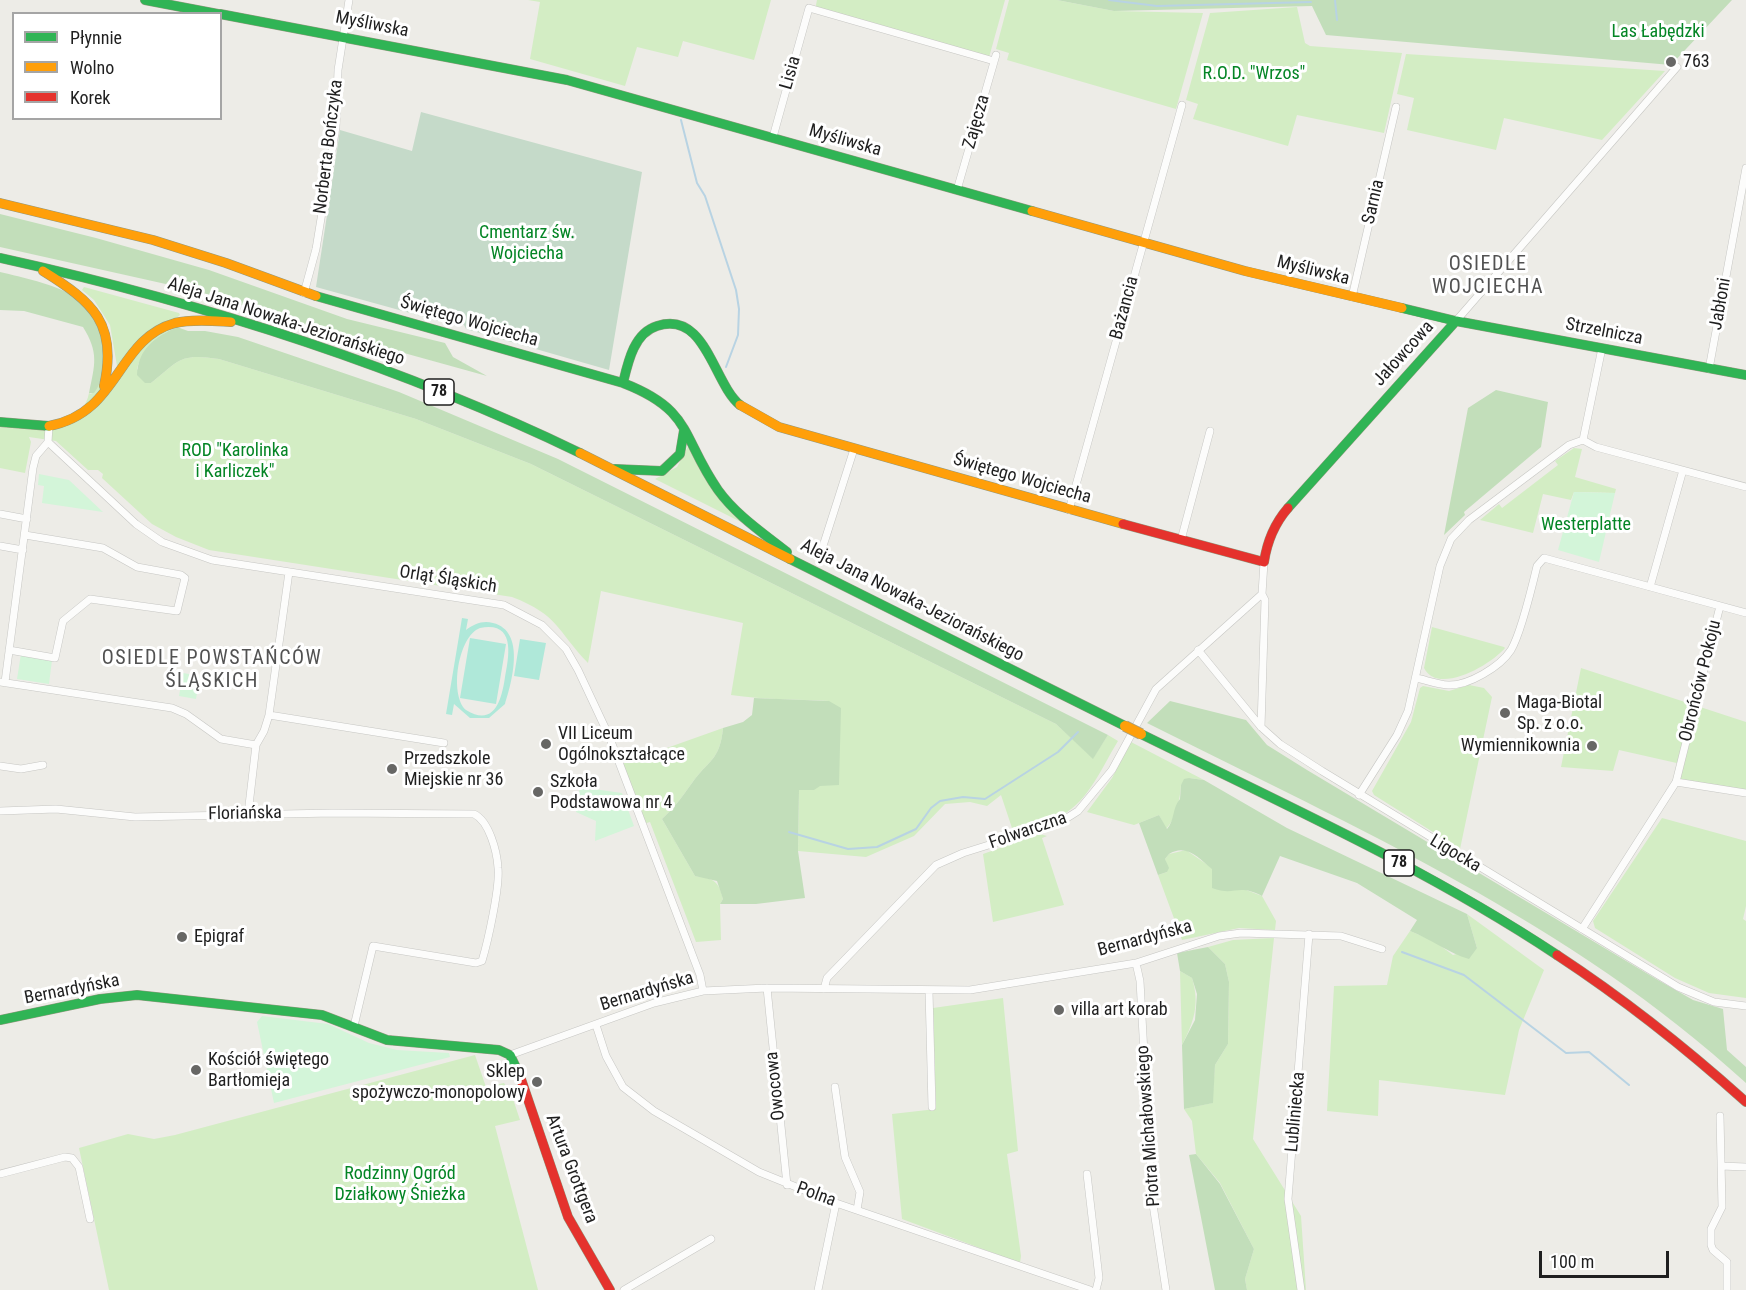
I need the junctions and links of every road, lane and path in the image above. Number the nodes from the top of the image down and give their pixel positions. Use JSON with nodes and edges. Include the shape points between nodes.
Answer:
{"nodes":[{"id":1,"x":145,"y":0,"type":"edge"},
{"id":2,"x":349,"y":0,"type":"edge"},
{"id":3,"x":208,"y":12,"type":"edge"},
{"id":4,"x":222,"y":15,"type":"edge"},
{"id":5,"x":343,"y":37,"type":"junction"},
{"id":6,"x":995,"y":58,"type":"joint"},
{"id":7,"x":1677,"y":67,"type":"dead end"},
{"id":8,"x":1182,"y":105,"type":"dead end"},
{"id":9,"x":1396,"y":106,"type":"dead end"},
{"id":10,"x":773,"y":138,"type":"junction"},
{"id":11,"x":1746,"y":168,"type":"edge"},
{"id":12,"x":957,"y":190,"type":"junction"},
{"id":13,"x":0,"y":203,"type":"edge"},
{"id":14,"x":1143,"y":242,"type":"junction"},
{"id":15,"x":0,"y":258,"type":"edge"},
{"id":16,"x":33,"y":265,"type":"junction"},
{"id":17,"x":304,"y":293,"type":"junction"},
{"id":18,"x":1352,"y":297,"type":"junction"},
{"id":19,"x":1456,"y":321,"type":"junction"},
{"id":20,"x":246,"y":323,"type":"junction"},
{"id":21,"x":1602,"y":348,"type":"junction"},
{"id":22,"x":1709,"y":369,"type":"junction"},
{"id":23,"x":1746,"y":375,"type":"edge"},
{"id":24,"x":623,"y":383,"type":"junction"},
{"id":25,"x":101,"y":395,"type":"junction"},
{"id":26,"x":0,"y":423,"type":"edge"},
{"id":27,"x":49,"y":426,"type":"junction"},
{"id":28,"x":684,"y":426,"type":"junction"},
{"id":29,"x":1210,"y":431,"type":"dead end"},
{"id":30,"x":1583,"y":440,"type":"junction"},
{"id":31,"x":48,"y":442,"type":"junction"},
{"id":32,"x":854,"y":449,"type":"junction"},
{"id":33,"x":607,"y":468,"type":"junction"},
{"id":34,"x":1683,"y":470,"type":"junction"},
{"id":35,"x":1746,"y":487,"type":"edge"},
{"id":36,"x":1069,"y":510,"type":"junction"},
{"id":37,"x":0,"y":514,"type":"edge"},
{"id":38,"x":27,"y":519,"type":"junction"},
{"id":39,"x":25,"y":535,"type":"junction"},
{"id":40,"x":1181,"y":540,"type":"junction"},
{"id":41,"x":0,"y":546,"type":"edge"},
{"id":42,"x":823,"y":546,"type":"dead end"},
{"id":43,"x":22,"y":550,"type":"junction"},
{"id":44,"x":1264,"y":562,"type":"junction"},
{"id":45,"x":804,"y":565,"type":"junction"},
{"id":46,"x":289,"y":572,"type":"junction"},
{"id":47,"x":1650,"y":586,"type":"junction"},
{"id":48,"x":1262,"y":594,"type":"junction"},
{"id":49,"x":1720,"y":606,"type":"junction"},
{"id":50,"x":1746,"y":613,"type":"edge"},
{"id":51,"x":9,"y":650,"type":"junction"},
{"id":52,"x":1198,"y":650,"type":"junction"},
{"id":53,"x":1416,"y":678,"type":"junction"},
{"id":54,"x":2,"y":682,"type":"edge"},
{"id":55,"x":269,"y":715,"type":"junction"},
{"id":56,"x":1261,"y":727,"type":"junction"},
{"id":57,"x":444,"y":743,"type":"dead end"},
{"id":58,"x":256,"y":745,"type":"junction"},
{"id":59,"x":43,"y":765,"type":"dead end"},
{"id":60,"x":0,"y":766,"type":"edge"},
{"id":61,"x":1676,"y":782,"type":"junction"},
{"id":62,"x":1746,"y":793,"type":"edge"},
{"id":63,"x":1359,"y":795,"type":"junction"},
{"id":64,"x":0,"y":811,"type":"edge"},
{"id":65,"x":248,"y":814,"type":"junction"},
{"id":66,"x":1582,"y":929,"type":"junction"},
{"id":67,"x":1309,"y":934,"type":"junction"},
{"id":68,"x":1382,"y":949,"type":"dead end"},
{"id":69,"x":1136,"y":963,"type":"junction"},
{"id":70,"x":767,"y":988,"type":"junction"},
{"id":71,"x":824,"y":989,"type":"junction"},
{"id":72,"x":703,"y":991,"type":"junction"},
{"id":73,"x":929,"y":991,"type":"junction"},
{"id":74,"x":1746,"y":1006,"type":"edge"},
{"id":75,"x":0,"y":1020,"type":"edge"},
{"id":76,"x":596,"y":1025,"type":"junction"},
{"id":77,"x":354,"y":1026,"type":"junction"},
{"id":78,"x":510,"y":1055,"type":"junction"},
{"id":79,"x":835,"y":1086,"type":"dead end"},
{"id":80,"x":1746,"y":1102,"type":"edge"},
{"id":81,"x":932,"y":1107,"type":"dead end"},
{"id":82,"x":1720,"y":1116,"type":"dead end"},
{"id":83,"x":1721,"y":1166,"type":"junction"},
{"id":84,"x":1746,"y":1167,"type":"edge"},
{"id":85,"x":0,"y":1174,"type":"edge"},
{"id":86,"x":1087,"y":1174,"type":"dead end"},
{"id":87,"x":787,"y":1185,"type":"junction"},
{"id":88,"x":836,"y":1203,"type":"junction"},
{"id":89,"x":857,"y":1210,"type":"junction"},
{"id":90,"x":90,"y":1219,"type":"dead end"},
{"id":91,"x":711,"y":1239,"type":"dead end"},
{"id":92,"x":610,"y":1290,"type":"edge"},
{"id":93,"x":624,"y":1290,"type":"edge"},
{"id":94,"x":818,"y":1290,"type":"edge"},
{"id":95,"x":1090,"y":1290,"type":"edge"},
{"id":96,"x":1096,"y":1290,"type":"edge"},
{"id":97,"x":1166,"y":1290,"type":"edge"},
{"id":98,"x":1301,"y":1290,"type":"edge"},
{"id":99,"x":1727,"y":1290,"type":"edge"}],
"edges":[{"from":1,"to":3,"type":"street","name":"Myśliwska"},
{"from":2,"to":5,"type":"street","name":"Norberta Bończyka"},
{"from":4,"to":5,"type":"street","name":"Myśliwska"},
{"from":5,"to":10,"type":"street","name":"Myśliwska","via":[[567,80]]},
{"from":5,"to":17,"type":"street","name":"Norberta Bończyka","via":[[336,126],[316,249]]},
{"from":6,"to":10,"type":"street","name":"Lisia","via":[[809,8]]},
{"from":6,"to":12,"type":"street","name":"Zajęcza"},
{"from":7,"to":19,"type":"street","name":"Jałowcowa"},
{"from":8,"to":14,"type":"street","name":"Bażancia"},
{"from":9,"to":18,"type":"street","name":"Sarnia"},
{"from":10,"to":12,"type":"street","name":"Myśliwska"},
{"from":11,"to":22,"type":"street","name":"Jabłoni"},
{"from":12,"to":14,"type":"street","name":"Myśliwska"},
{"from":13,"to":17,"type":"street","name":"Świętego Wojciecha","via":[[172,246]]},
{"from":14,"to":18,"type":"street","name":"Myśliwska"},
{"from":14,"to":36,"type":"street","name":"Bażancia"},
{"from":15,"to":16,"type":"street","name":"Aleja Jana Nowaka-Jeziorańskiego","number":"78"},
{"from":16,"to":20,"type":"street","name":"Aleja Jana Nowaka-Jeziorańskiego","number":"78"},
{"from":16,"to":25,"type":"street","via":[[89,302],[106,328],[110,367]]},
{"from":17,"to":24,"type":"street","name":"Świętego Wojciecha"},
{"from":18,"to":19,"type":"street","name":"Myśliwska"},
{"from":19,"to":21,"type":"street","name":"Strzelnicza"},
{"from":19,"to":44,"type":"street","name":"Jałowcowa","via":[[1281,517],[1266,547]]},
{"from":20,"to":25,"type":"street","via":[[191,321],[168,326],[137,348]]},
{"from":20,"to":33,"type":"street","name":"Aleja Jana Nowaka-Jeziorańskiego","number":"78","via":[[406,379]]},
{"from":21,"to":22,"type":"street","name":"Strzelnicza"},
{"from":21,"to":30,"type":"street"},
{"from":22,"to":23,"type":"street","name":"Strzelnicza"},
{"from":24,"to":28,"type":"street","via":[[658,396],[674,409]]},
{"from":24,"to":32,"type":"street","name":"Świętego Wojciecha","via":[[642,334],[661,324],[684,327],[702,343],[719,381],[741,406],[779,427]]},
{"from":25,"to":27,"type":"street","via":[[84,413]]},
{"from":26,"to":27,"type":"street"},
{"from":27,"to":31,"type":"street"},
{"from":28,"to":33,"type":"street","via":[[680,456],[662,471]]},
{"from":28,"to":45,"type":"street","via":[[720,492]]},
{"from":29,"to":40,"type":"street"},
{"from":30,"to":34,"type":"street"},
{"from":30,"to":53,"type":"street","via":[[1569,445],[1455,533],[1440,566]]},
{"from":31,"to":38,"type":"street","via":[[36,456]]},
{"from":31,"to":46,"type":"street","name":"Orląt Śląskich","via":[[136,524],[162,542],[212,560]]},
{"from":32,"to":36,"type":"street","name":"Świętego Wojciecha"},
{"from":32,"to":42,"type":"street"},
{"from":33,"to":45,"type":"street","name":"Aleja Jana Nowaka-Jeziorańskiego","number":"78"},
{"from":34,"to":35,"type":"street"},
{"from":34,"to":47,"type":"street"},
{"from":36,"to":40,"type":"street","name":"Świętego Wojciecha"},
{"from":37,"to":38,"type":"street"},
{"from":38,"to":39,"type":"street"},
{"from":39,"to":43,"type":"street"},
{"from":39,"to":51,"type":"street","via":[[103,548],[137,567],[185,578],[177,611],[90,599],[63,621],[55,658]]},
{"from":40,"to":44,"type":"street","name":"Świętego Wojciecha"},
{"from":41,"to":43,"type":"street"},
{"from":43,"to":51,"type":"street"},
{"from":44,"to":48,"type":"street"},
{"from":45,"to":80,"type":"street","name":"Aleja Jana Nowaka-Jeziorańskiego","number":"78","bridge":true,"via":[[1503,918],[1636,1008]]},
{"from":46,"to":55,"type":"street"},
{"from":46,"to":72,"type":"street","name":"Orląt Śląskich","via":[[504,605],[542,624],[557,639],[578,670],[609,736]]},
{"from":47,"to":49,"type":"street"},
{"from":47,"to":53,"type":"street","via":[[1544,558],[1537,566],[1514,644],[1504,658],[1476,677],[1456,684]]},
{"from":48,"to":52,"type":"street","name":"Folwarczna"},
{"from":48,"to":56,"type":"street","via":[[1265,600]]},
{"from":49,"to":50,"type":"street","name":"Obrońców Pokoju"},
{"from":49,"to":61,"type":"street","name":"Obrońców Pokoju"},
{"from":51,"to":54,"type":"street"},
{"from":52,"to":56,"type":"street","name":"Ligocka"},
{"from":52,"to":71,"type":"street","name":"Folwarczna","via":[[1156,688],[1112,770],[1078,811],[1059,823],[936,865],[827,978]]},
{"from":53,"to":63,"type":"street","via":[[1403,723]]},
{"from":54,"to":58,"type":"street","via":[[172,708],[221,739]]},
{"from":55,"to":57,"type":"street"},
{"from":55,"to":58,"type":"street"},
{"from":56,"to":63,"type":"street","name":"Ligocka","via":[[1280,744]]},
{"from":58,"to":65,"type":"street"},
{"from":59,"to":60,"type":"street","via":[[21,769]]},
{"from":61,"to":62,"type":"street"},
{"from":61,"to":66,"type":"street","name":"Obrońców Pokoju"},
{"from":63,"to":66,"type":"street","name":"Ligocka"},
{"from":64,"to":65,"type":"street","name":"Floriańska","via":[[56,809],[135,817]]},
{"from":65,"to":77,"type":"street","name":"Floriańska","via":[[454,812],[474,814],[487,823],[498,876],[482,961],[373,946]]},
{"from":66,"to":74,"type":"street","name":"Ligocka","via":[[1678,987],[1714,1002]]},
{"from":67,"to":68,"type":"street","name":"Bernardyńska","via":[[1341,936]]},
{"from":67,"to":69,"type":"street","name":"Bernardyńska","via":[[1219,936]]},
{"from":67,"to":98,"type":"street","name":"Lubliniecka","via":[[1288,1199]]},
{"from":69,"to":73,"type":"street","name":"Bernardyńska","via":[[970,990]]},
{"from":69,"to":97,"type":"street","name":"Piotra Michałowskiego","via":[[1152,1198]]},
{"from":70,"to":71,"type":"street","name":"Bernardyńska"},
{"from":70,"to":72,"type":"street","name":"Bernardyńska"},
{"from":70,"to":87,"type":"street","name":"Owocowa"},
{"from":71,"to":73,"type":"street","name":"Bernardyńska"},
{"from":72,"to":76,"type":"street","name":"Bernardyńska","via":[[654,1003]]},
{"from":73,"to":81,"type":"street"},
{"from":75,"to":77,"type":"street","name":"Bernardyńska","via":[[137,995],[322,1015]]},
{"from":76,"to":78,"type":"street","name":"Bernardyńska"},
{"from":76,"to":87,"type":"street","name":"Polna","via":[[615,1077],[632,1095],[716,1149]]},
{"from":77,"to":78,"type":"street","name":"Bernardyńska","via":[[387,1040],[500,1050]]},
{"from":78,"to":92,"type":"street","name":"Artura Grottgera","via":[[568,1217]]},
{"from":79,"to":89,"type":"street","via":[[845,1157],[860,1192]]},
{"from":82,"to":83,"type":"street"},
{"from":83,"to":84,"type":"street"},
{"from":83,"to":99,"type":"street","via":[[1722,1207],[1713,1223],[1711,1245],[1726,1262]]},
{"from":85,"to":90,"type":"street","via":[[72,1158],[79,1167]]},
{"from":86,"to":96,"type":"street","via":[[1099,1278]]},
{"from":87,"to":88,"type":"street","name":"Polna"},
{"from":88,"to":89,"type":"street","name":"Polna"},
{"from":88,"to":94,"type":"street"},
{"from":89,"to":95,"type":"street","name":"Polna"},
{"from":91,"to":93,"type":"street"}]}
